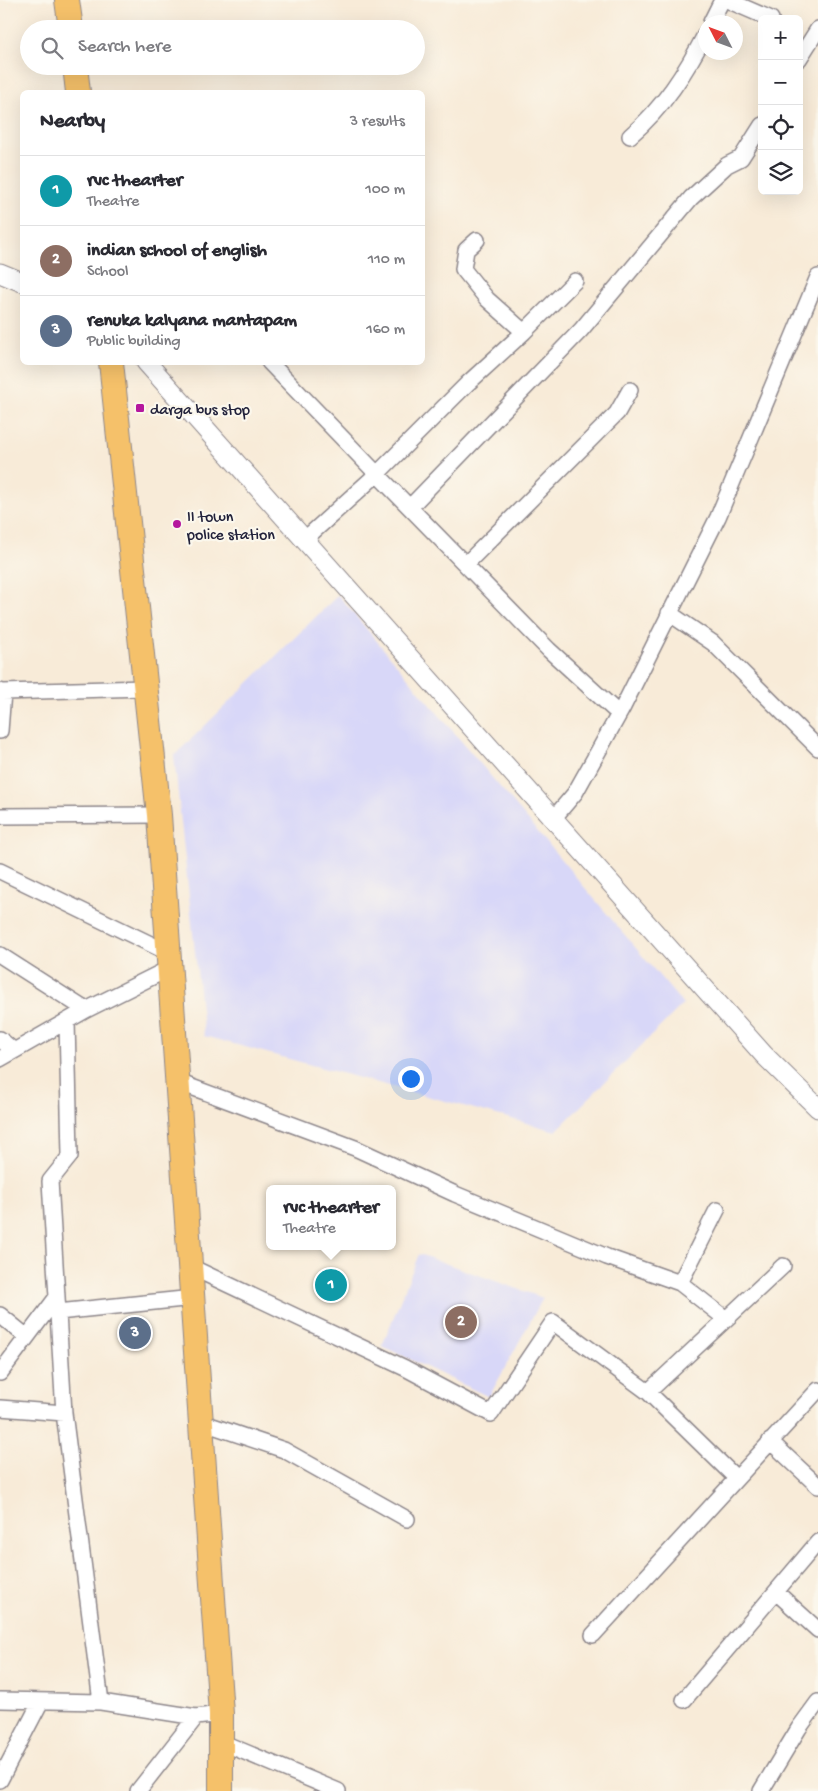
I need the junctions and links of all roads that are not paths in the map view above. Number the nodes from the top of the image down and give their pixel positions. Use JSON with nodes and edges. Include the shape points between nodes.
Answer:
{"nodes":[{"id":1,"x":67,"y":0,"type":"edge"},
{"id":2,"x":722,"y":0,"type":"edge"},
{"id":3,"x":727,"y":0,"type":"edge"},
{"id":4,"x":754,"y":5,"type":"edge"},
{"id":5,"x":714,"y":15,"type":"edge"},
{"id":6,"x":766,"y":15,"type":"edge"},
{"id":7,"x":70,"y":20,"type":"edge"},
{"id":8,"x":812,"y":34,"type":"edge"},
{"id":9,"x":698,"y":49,"type":"edge"},
{"id":10,"x":803,"y":51,"type":"edge"},
{"id":11,"x":76,"y":75,"type":"edge"},
{"id":12,"x":78,"y":90,"type":"edge"},
{"id":13,"x":758,"y":131,"type":"edge"},
{"id":14,"x":630,"y":136,"type":"dead end"},
{"id":15,"x":477,"y":240,"type":"dead end"},
{"id":16,"x":0,"y":273,"type":"edge"},
{"id":17,"x":818,"y":277,"type":"edge"},
{"id":18,"x":20,"y":281,"type":"edge"},
{"id":19,"x":574,"y":282,"type":"dead end"},
{"id":20,"x":524,"y":332,"type":"junction"},
{"id":21,"x":111,"y":365,"type":"edge"},
{"id":22,"x":149,"y":365,"type":"edge"},
{"id":23,"x":272,"y":365,"type":"edge"},
{"id":24,"x":630,"y":390,"type":"dead end"},
{"id":25,"x":377,"y":474,"type":"junction"},
{"id":26,"x":410,"y":507,"type":"junction"},
{"id":27,"x":305,"y":539,"type":"junction"},
{"id":28,"x":466,"y":564,"type":"junction"},
{"id":29,"x":669,"y":614,"type":"junction"},
{"id":30,"x":145,"y":688,"type":"junction"},
{"id":31,"x":1,"y":692,"type":"edge"},
{"id":32,"x":619,"y":714,"type":"junction"},
{"id":33,"x":0,"y":731,"type":"edge"},
{"id":34,"x":818,"y":748,"type":"edge"},
{"id":35,"x":160,"y":815,"type":"junction"},
{"id":36,"x":0,"y":816,"type":"edge"},
{"id":37,"x":553,"y":819,"type":"junction"},
{"id":38,"x":0,"y":871,"type":"edge"},
{"id":39,"x":0,"y":955,"type":"edge"},
{"id":40,"x":169,"y":960,"type":"junction"},
{"id":41,"x":86,"y":1010,"type":"junction"},
{"id":42,"x":67,"y":1021,"type":"junction"},
{"id":43,"x":0,"y":1039,"type":"edge"},
{"id":44,"x":14,"y":1050,"type":"junction"},
{"id":45,"x":0,"y":1059,"type":"edge"},
{"id":46,"x":178,"y":1082,"type":"junction"},
{"id":47,"x":818,"y":1108,"type":"edge"},
{"id":48,"x":716,"y":1210,"type":"dead end"},
{"id":49,"x":783,"y":1266,"type":"dead end"},
{"id":50,"x":190,"y":1267,"type":"junction"},
{"id":51,"x":680,"y":1282,"type":"junction"},
{"id":52,"x":193,"y":1298,"type":"junction"},
{"id":53,"x":57,"y":1304,"type":"junction"},
{"id":54,"x":0,"y":1316,"type":"edge"},
{"id":55,"x":726,"y":1320,"type":"junction"},
{"id":56,"x":27,"y":1337,"type":"junction"},
{"id":57,"x":0,"y":1373,"type":"edge"},
{"id":58,"x":818,"y":1390,"type":"edge"},
{"id":59,"x":648,"y":1392,"type":"junction"},
{"id":60,"x":0,"y":1408,"type":"edge"},
{"id":61,"x":64,"y":1413,"type":"junction"},
{"id":62,"x":201,"y":1422,"type":"junction"},
{"id":63,"x":770,"y":1441,"type":"junction"},
{"id":64,"x":736,"y":1478,"type":"junction"},
{"id":65,"x":818,"y":1486,"type":"edge"},
{"id":66,"x":407,"y":1518,"type":"dead end"},
{"id":67,"x":818,"y":1542,"type":"edge"},
{"id":68,"x":776,"y":1592,"type":"junction"},
{"id":69,"x":818,"y":1630,"type":"edge"},
{"id":70,"x":593,"y":1636,"type":"dead end"},
{"id":71,"x":0,"y":1700,"type":"edge"},
{"id":72,"x":684,"y":1700,"type":"dead end"},
{"id":73,"x":40,"y":1701,"type":"junction"},
{"id":74,"x":101,"y":1702,"type":"junction"},
{"id":75,"x":818,"y":1702,"type":"edge"},
{"id":76,"x":221,"y":1714,"type":"junction"},
{"id":77,"x":196,"y":1717,"type":"junction"},
{"id":78,"x":221,"y":1742,"type":"junction"},
{"id":79,"x":0,"y":1780,"type":"edge"},
{"id":80,"x":138,"y":1791,"type":"edge"},
{"id":81,"x":221,"y":1791,"type":"edge"},
{"id":82,"x":338,"y":1791,"type":"edge"},
{"id":83,"x":761,"y":1791,"type":"edge"}],
"edges":[{"from":1,"to":7,"type":"main road"},
{"from":2,"to":5,"type":"street"},
{"from":3,"to":4,"type":"street"},
{"from":4,"to":6,"type":"street"},
{"from":8,"to":10,"type":"street"},
{"from":9,"to":14,"type":"street","via":[[688,69],[648,120]]},
{"from":11,"to":12,"type":"main road"},
{"from":13,"to":26,"type":"street","via":[[741,158],[727,165],[691,198],[581,330]]},
{"from":15,"to":20,"type":"street","via":[[466,250],[463,269],[487,299]]},
{"from":16,"to":18,"type":"street"},
{"from":17,"to":29,"type":"street","via":[[718,517]]},
{"from":19,"to":20,"type":"street"},
{"from":20,"to":25,"type":"street"},
{"from":21,"to":30,"type":"main road"},
{"from":22,"to":27,"type":"street"},
{"from":23,"to":25,"type":"street"},
{"from":24,"to":28,"type":"street","via":[[617,413]]},
{"from":25,"to":26,"type":"street"},
{"from":25,"to":27,"type":"street"},
{"from":26,"to":28,"type":"street"},
{"from":27,"to":37,"type":"street"},
{"from":28,"to":32,"type":"street","via":[[549,650]]},
{"from":29,"to":32,"type":"street"},
{"from":29,"to":34,"type":"street","via":[[713,643]]},
{"from":30,"to":31,"type":"street"},
{"from":30,"to":35,"type":"main road"},
{"from":31,"to":33,"type":"street"},
{"from":32,"to":37,"type":"street","via":[[576,794]]},
{"from":35,"to":36,"type":"street"},
{"from":35,"to":40,"type":"main road"},
{"from":37,"to":47,"type":"street","via":[[764,1055]]},
{"from":38,"to":40,"type":"street"},
{"from":39,"to":41,"type":"street"},
{"from":40,"to":41,"type":"street"},
{"from":40,"to":46,"type":"main road"},
{"from":41,"to":42,"type":"street"},
{"from":42,"to":44,"type":"street"},
{"from":42,"to":53,"type":"street","via":[[70,1156],[50,1180]]},
{"from":43,"to":44,"type":"street"},
{"from":44,"to":45,"type":"street"},
{"from":46,"to":50,"type":"main road"},
{"from":46,"to":51,"type":"street","via":[[355,1148],[607,1257]]},
{"from":48,"to":51,"type":"street"},
{"from":49,"to":55,"type":"street"},
{"from":50,"to":52,"type":"main road"},
{"from":50,"to":59,"type":"street","via":[[405,1368],[491,1414],[553,1322]]},
{"from":51,"to":55,"type":"street"},
{"from":52,"to":53,"type":"street"},
{"from":52,"to":62,"type":"main road"},
{"from":53,"to":56,"type":"street"},
{"from":53,"to":61,"type":"street"},
{"from":54,"to":56,"type":"street"},
{"from":55,"to":59,"type":"street"},
{"from":56,"to":57,"type":"street"},
{"from":58,"to":63,"type":"street"},
{"from":59,"to":64,"type":"street"},
{"from":60,"to":61,"type":"street"},
{"from":61,"to":74,"type":"street"},
{"from":62,"to":66,"type":"street","via":[[284,1450]]},
{"from":62,"to":76,"type":"main road"},
{"from":63,"to":64,"type":"street"},
{"from":63,"to":65,"type":"street"},
{"from":64,"to":70,"type":"street"},
{"from":67,"to":68,"type":"street"},
{"from":68,"to":69,"type":"street"},
{"from":68,"to":72,"type":"street"},
{"from":71,"to":73,"type":"street"},
{"from":73,"to":74,"type":"street"},
{"from":73,"to":79,"type":"street"},
{"from":74,"to":77,"type":"street"},
{"from":75,"to":83,"type":"street"},
{"from":76,"to":77,"type":"street"},
{"from":76,"to":78,"type":"main road"},
{"from":77,"to":80,"type":"street"},
{"from":78,"to":81,"type":"main road"},
{"from":78,"to":82,"type":"street"}]}
